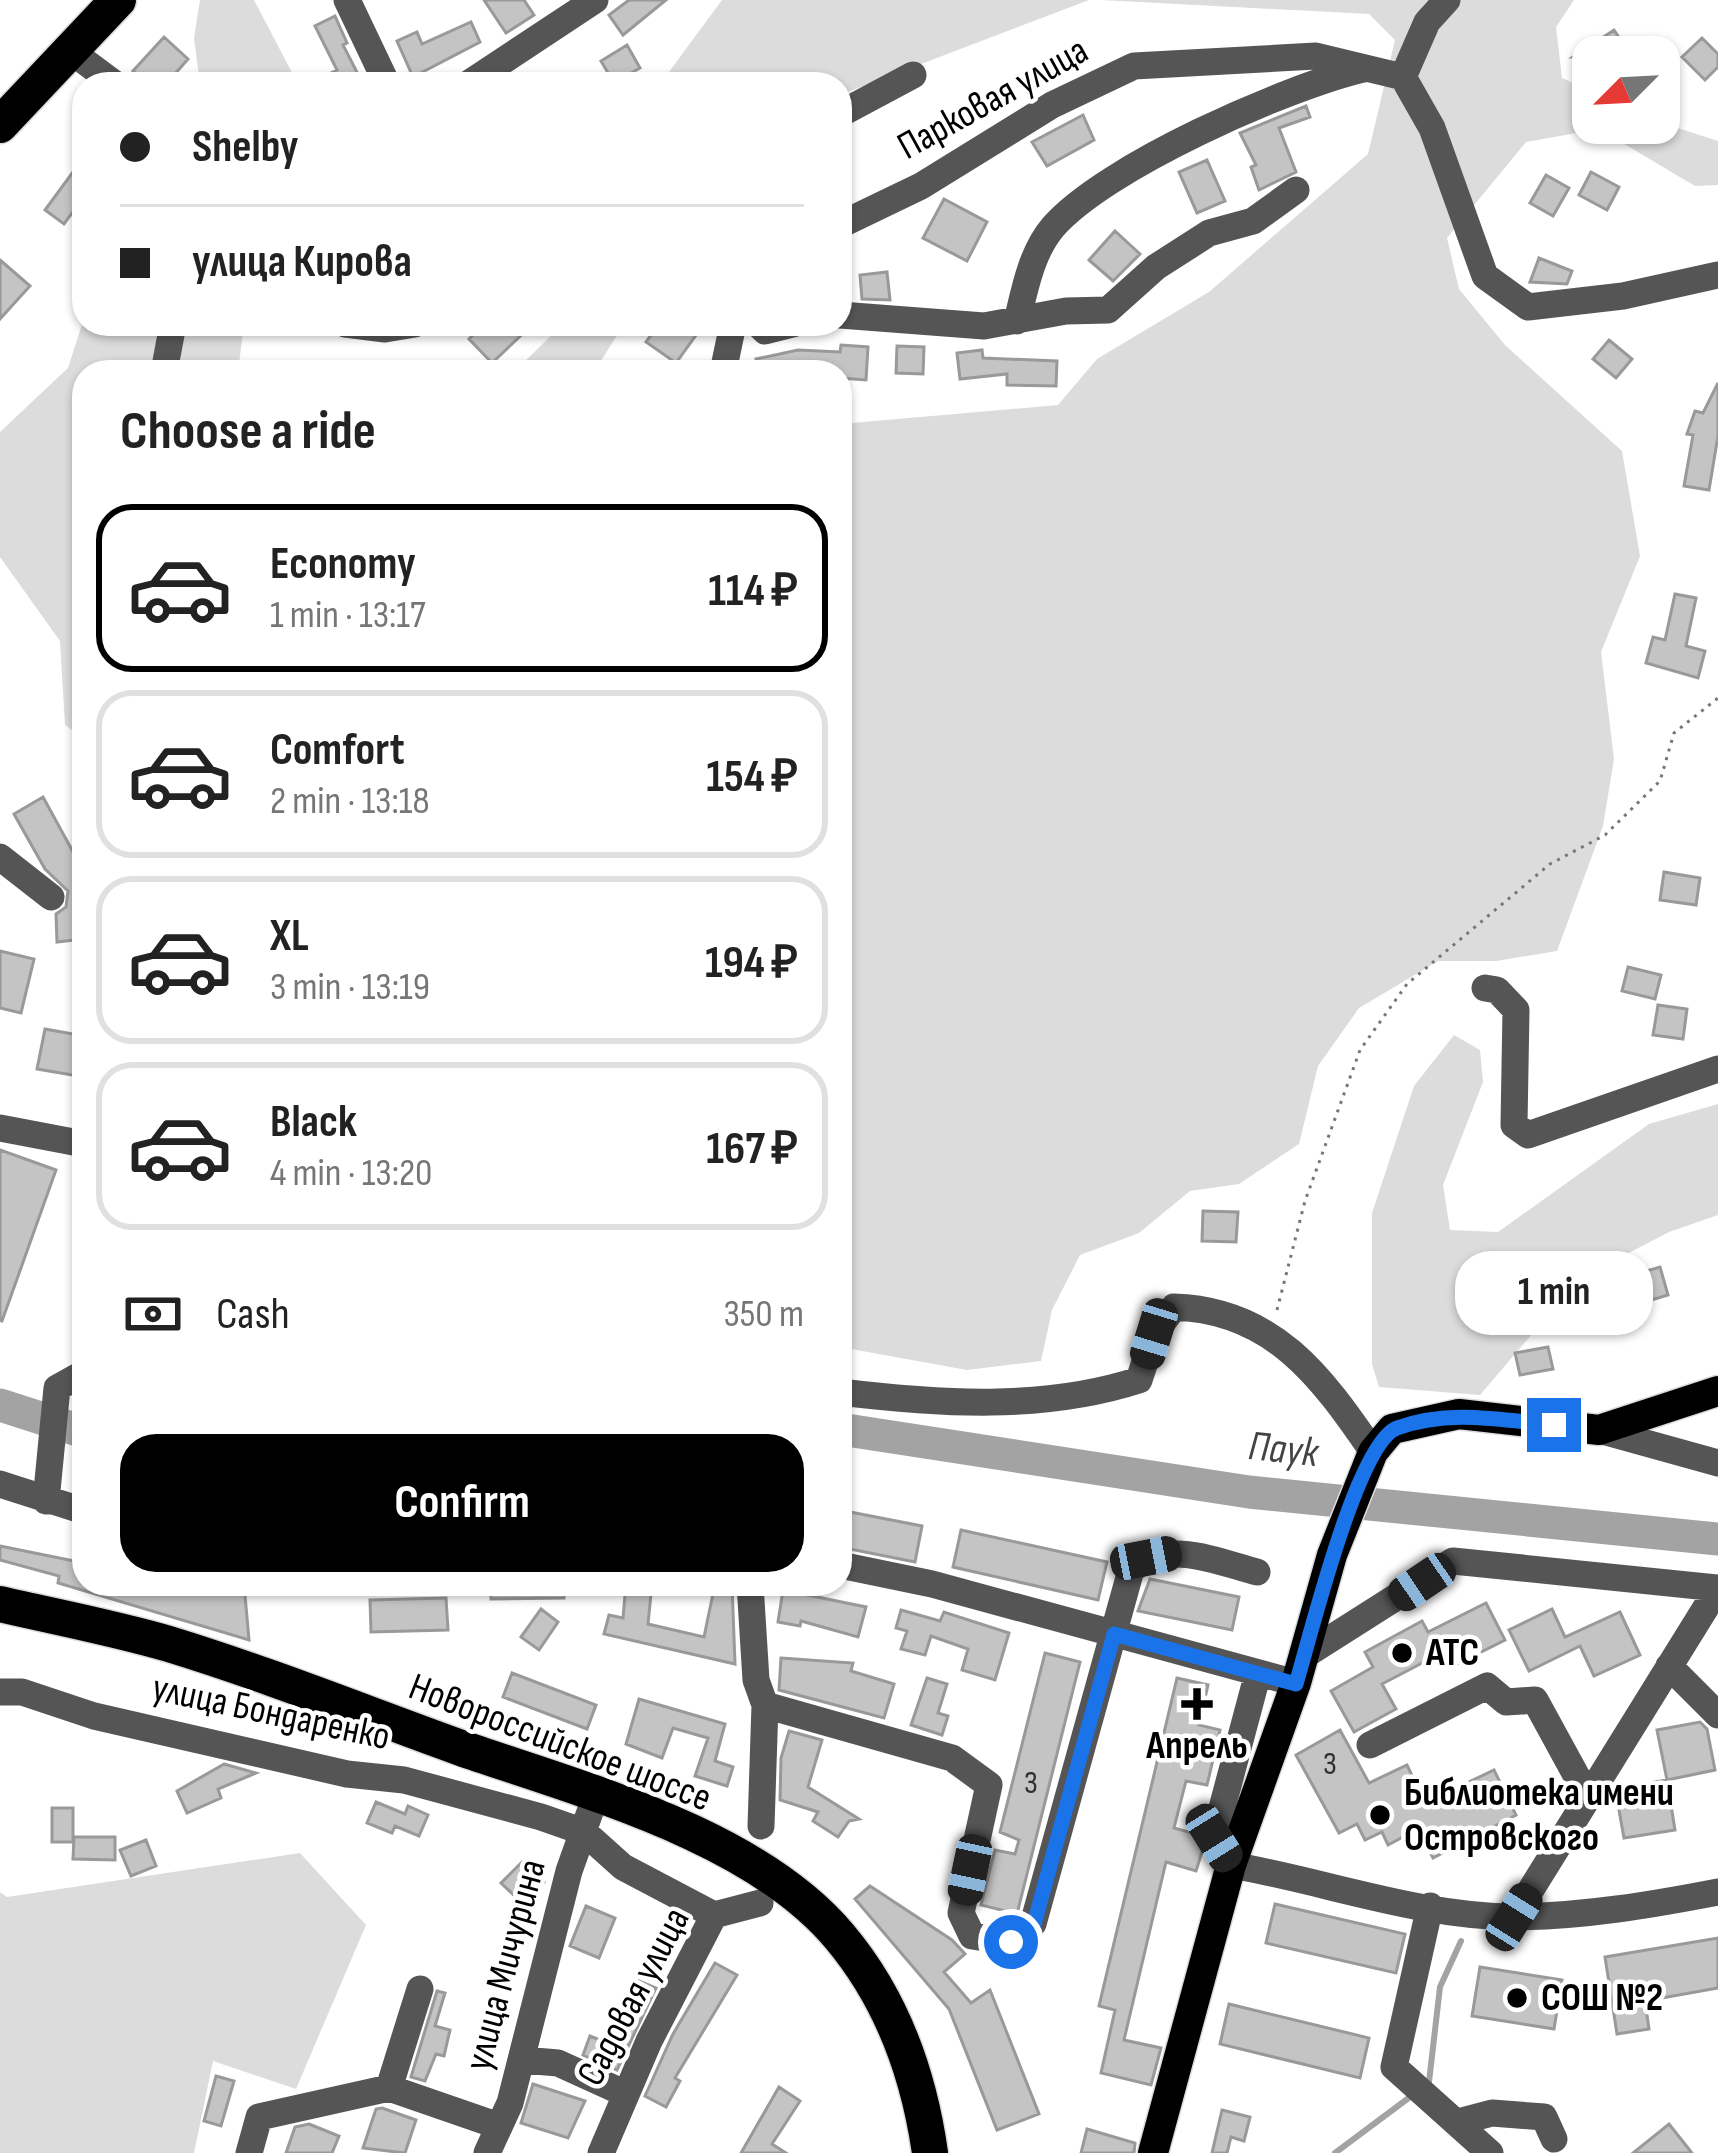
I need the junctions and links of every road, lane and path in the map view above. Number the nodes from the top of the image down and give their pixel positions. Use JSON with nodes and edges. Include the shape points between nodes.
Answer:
{"nodes":[{"id":1,"x":118,"y":0,"type":"edge"},
{"id":2,"x":347,"y":0,"type":"edge"},
{"id":3,"x":595,"y":0,"type":"edge"},
{"id":4,"x":1448,"y":0,"type":"edge"},
{"id":5,"x":72,"y":52,"type":"junction"},
{"id":6,"x":1373,"y":66,"type":"junction"},
{"id":7,"x":99,"y":72,"type":"edge"},
{"id":8,"x":381,"y":72,"type":"edge"},
{"id":9,"x":486,"y":72,"type":"edge"},
{"id":10,"x":914,"y":75,"type":"dead end"},
{"id":11,"x":1403,"y":77,"type":"junction"},
{"id":12,"x":852,"y":108,"type":"edge"},
{"id":13,"x":0,"y":125,"type":"edge"},
{"id":14,"x":1296,"y":190,"type":"dead end"},
{"id":15,"x":852,"y":218,"type":"edge"},
{"id":16,"x":1718,"y":275,"type":"edge"},
{"id":17,"x":852,"y":316,"type":"edge"},
{"id":18,"x":1017,"y":321,"type":"junction"},
{"id":19,"x":1718,"y":698,"type":"edge"},
{"id":20,"x":0,"y":857,"type":"edge"},
{"id":21,"x":51,"y":897,"type":"dead end"},
{"id":22,"x":1485,"y":988,"type":"dead end"},
{"id":23,"x":1718,"y":1069,"type":"edge"},
{"id":24,"x":0,"y":1128,"type":"edge"},
{"id":25,"x":72,"y":1142,"type":"edge"},
{"id":26,"x":1277,"y":1310,"type":"dead end"},
{"id":27,"x":72,"y":1379,"type":"edge"},
{"id":28,"x":1718,"y":1391,"type":"edge"},
{"id":29,"x":852,"y":1393,"type":"edge"},
{"id":30,"x":1599,"y":1430,"type":"junction"},
{"id":31,"x":1373,"y":1452,"type":"junction"},
{"id":32,"x":1718,"y":1462,"type":"edge"},
{"id":33,"x":0,"y":1484,"type":"edge"},
{"id":34,"x":46,"y":1501,"type":"junction"},
{"id":35,"x":72,"y":1508,"type":"edge"},
{"id":36,"x":852,"y":1567,"type":"edge"},
{"id":37,"x":1257,"y":1572,"type":"dead end"},
{"id":38,"x":1718,"y":1588,"type":"edge"},
{"id":39,"x":751,"y":1596,"type":"edge"},
{"id":40,"x":0,"y":1604,"type":"edge"},
{"id":41,"x":1114,"y":1634,"type":"junction"},
{"id":42,"x":1670,"y":1666,"type":"junction"},
{"id":43,"x":1300,"y":1669,"type":"junction"},
{"id":44,"x":1258,"y":1673,"type":"junction"},
{"id":45,"x":0,"y":1692,"type":"edge"},
{"id":46,"x":765,"y":1705,"type":"junction"},
{"id":47,"x":1718,"y":1715,"type":"edge"},
{"id":48,"x":1370,"y":1745,"type":"dead end"},
{"id":49,"x":596,"y":1795,"type":"junction"},
{"id":50,"x":1588,"y":1797,"type":"junction"},
{"id":51,"x":761,"y":1826,"type":"dead end"},
{"id":52,"x":584,"y":1832,"type":"junction"},
{"id":53,"x":1231,"y":1865,"type":"junction"},
{"id":54,"x":1718,"y":1892,"type":"edge"},
{"id":55,"x":760,"y":1904,"type":"dead end"},
{"id":56,"x":1430,"y":1906,"type":"junction"},
{"id":57,"x":714,"y":1915,"type":"junction"},
{"id":58,"x":1514,"y":1917,"type":"junction"},
{"id":59,"x":420,"y":1989,"type":"dead end"},
{"id":60,"x":523,"y":2060,"type":"junction"},
{"id":61,"x":389,"y":2088,"type":"junction"},
{"id":62,"x":624,"y":2093,"type":"junction"},
{"id":63,"x":1458,"y":2122,"type":"junction"},
{"id":64,"x":500,"y":2126,"type":"junction"},
{"id":65,"x":1554,"y":2139,"type":"dead end"},
{"id":66,"x":248,"y":2153,"type":"edge"},
{"id":67,"x":487,"y":2153,"type":"edge"},
{"id":68,"x":601,"y":2153,"type":"edge"},
{"id":69,"x":930,"y":2153,"type":"edge"},
{"id":70,"x":1153,"y":2153,"type":"edge"},
{"id":71,"x":1490,"y":2153,"type":"edge"}],
"edges":[{"from":1,"to":5,"type":"highway"},
{"from":2,"to":8,"type":"street"},
{"from":3,"to":9,"type":"street"},
{"from":4,"to":11,"type":"street","via":[[1427,22]]},
{"from":5,"to":7,"type":"street"},
{"from":5,"to":13,"type":"highway"},
{"from":6,"to":11,"type":"street","name":"Парковая улица"},
{"from":6,"to":15,"type":"street","name":"Парковая улица","via":[[1316,56],[1134,66]]},
{"from":6,"to":18,"type":"street","via":[[1292,90],[1184,140],[1081,204],[1053,227],[1032,262]]},
{"from":10,"to":12,"type":"street","name":"Парковая улица"},
{"from":11,"to":16,"type":"street","via":[[1432,128],[1485,276],[1528,307]]},
{"from":14,"to":18,"type":"street","via":[[1252,221],[1191,244],[1108,310]]},
{"from":17,"to":18,"type":"street","via":[[984,326]]},
{"from":19,"to":26,"type":"path","via":[[1674,733],[1660,781],[1605,835],[1550,864],[1407,984],[1360,1050],[1305,1201]]},
{"from":20,"to":21,"type":"street"},
{"from":22,"to":23,"type":"street","via":[[1516,1010],[1514,1125],[1528,1135]]},
{"from":24,"to":25,"type":"street"},
{"from":27,"to":34,"type":"street","via":[[57,1388]]},
{"from":28,"to":30,"type":"main road"},
{"from":29,"to":31,"type":"street","via":[[1018,1404],[1106,1391],[1139,1380],[1154,1334],[1174,1307],[1214,1308],[1250,1321],[1295,1355]]},
{"from":30,"to":31,"type":"main road","via":[[1459,1414],[1392,1429]]},
{"from":30,"to":32,"type":"street"},
{"from":31,"to":43,"type":"main road","via":[[1332,1555]]},
{"from":33,"to":34,"type":"street"},
{"from":34,"to":35,"type":"street"},
{"from":36,"to":41,"type":"street"},
{"from":37,"to":41,"type":"street","via":[[1177,1552],[1146,1558],[1131,1570]]},
{"from":38,"to":42,"type":"street"},
{"from":38,"to":43,"type":"street","via":[[1454,1561]]},
{"from":39,"to":46,"type":"street"},
{"from":40,"to":49,"type":"highway","name":"Новороссийское шоссе","via":[[167,1644]]},
{"from":41,"to":44,"type":"street"},
{"from":41,"to":46,"type":"street","via":[[1034,1924],[1011,1942],[972,1936],[961,1912],[989,1785],[952,1758]]},
{"from":42,"to":47,"type":"street"},
{"from":42,"to":50,"type":"street"},
{"from":43,"to":44,"type":"street"},
{"from":43,"to":53,"type":"main road"},
{"from":44,"to":53,"type":"street","via":[[1214,1838]]},
{"from":45,"to":52,"type":"street","name":"улица Бондаренко","via":[[346,1774],[404,1780]]},
{"from":46,"to":51,"type":"street"},
{"from":48,"to":50,"type":"street","via":[[1487,1686],[1506,1702],[1534,1700]]},
{"from":49,"to":52,"type":"street","name":"улица Мичурина"},
{"from":49,"to":69,"type":"highway","name":"Новороссийское шоссе","via":[[759,1870],[840,1936],[883,1999],[907,2054]]},
{"from":50,"to":58,"type":"street"},
{"from":52,"to":57,"type":"street","name":"улица Бондаренко","via":[[623,1867]]},
{"from":52,"to":60,"type":"street","name":"улица Мичурина"},
{"from":53,"to":56,"type":"street"},
{"from":53,"to":70,"type":"main road"},
{"from":54,"to":58,"type":"street","via":[[1620,1911]]},
{"from":55,"to":57,"type":"street","name":"Садовая улица"},
{"from":56,"to":58,"type":"street"},
{"from":56,"to":63,"type":"street","via":[[1394,2067]]},
{"from":57,"to":62,"type":"street","name":"Садовая улица"},
{"from":59,"to":61,"type":"street"},
{"from":60,"to":62,"type":"street","via":[[558,2063]]},
{"from":60,"to":64,"type":"street","name":"улица Мичурина"},
{"from":61,"to":64,"type":"street"},
{"from":61,"to":66,"type":"street","via":[[259,2116]]},
{"from":62,"to":68,"type":"street","name":"Садовая улица"},
{"from":63,"to":65,"type":"street","via":[[1492,2113],[1544,2117]]},
{"from":63,"to":71,"type":"street"},
{"from":64,"to":67,"type":"street","name":"улица Мичурина"}]}
